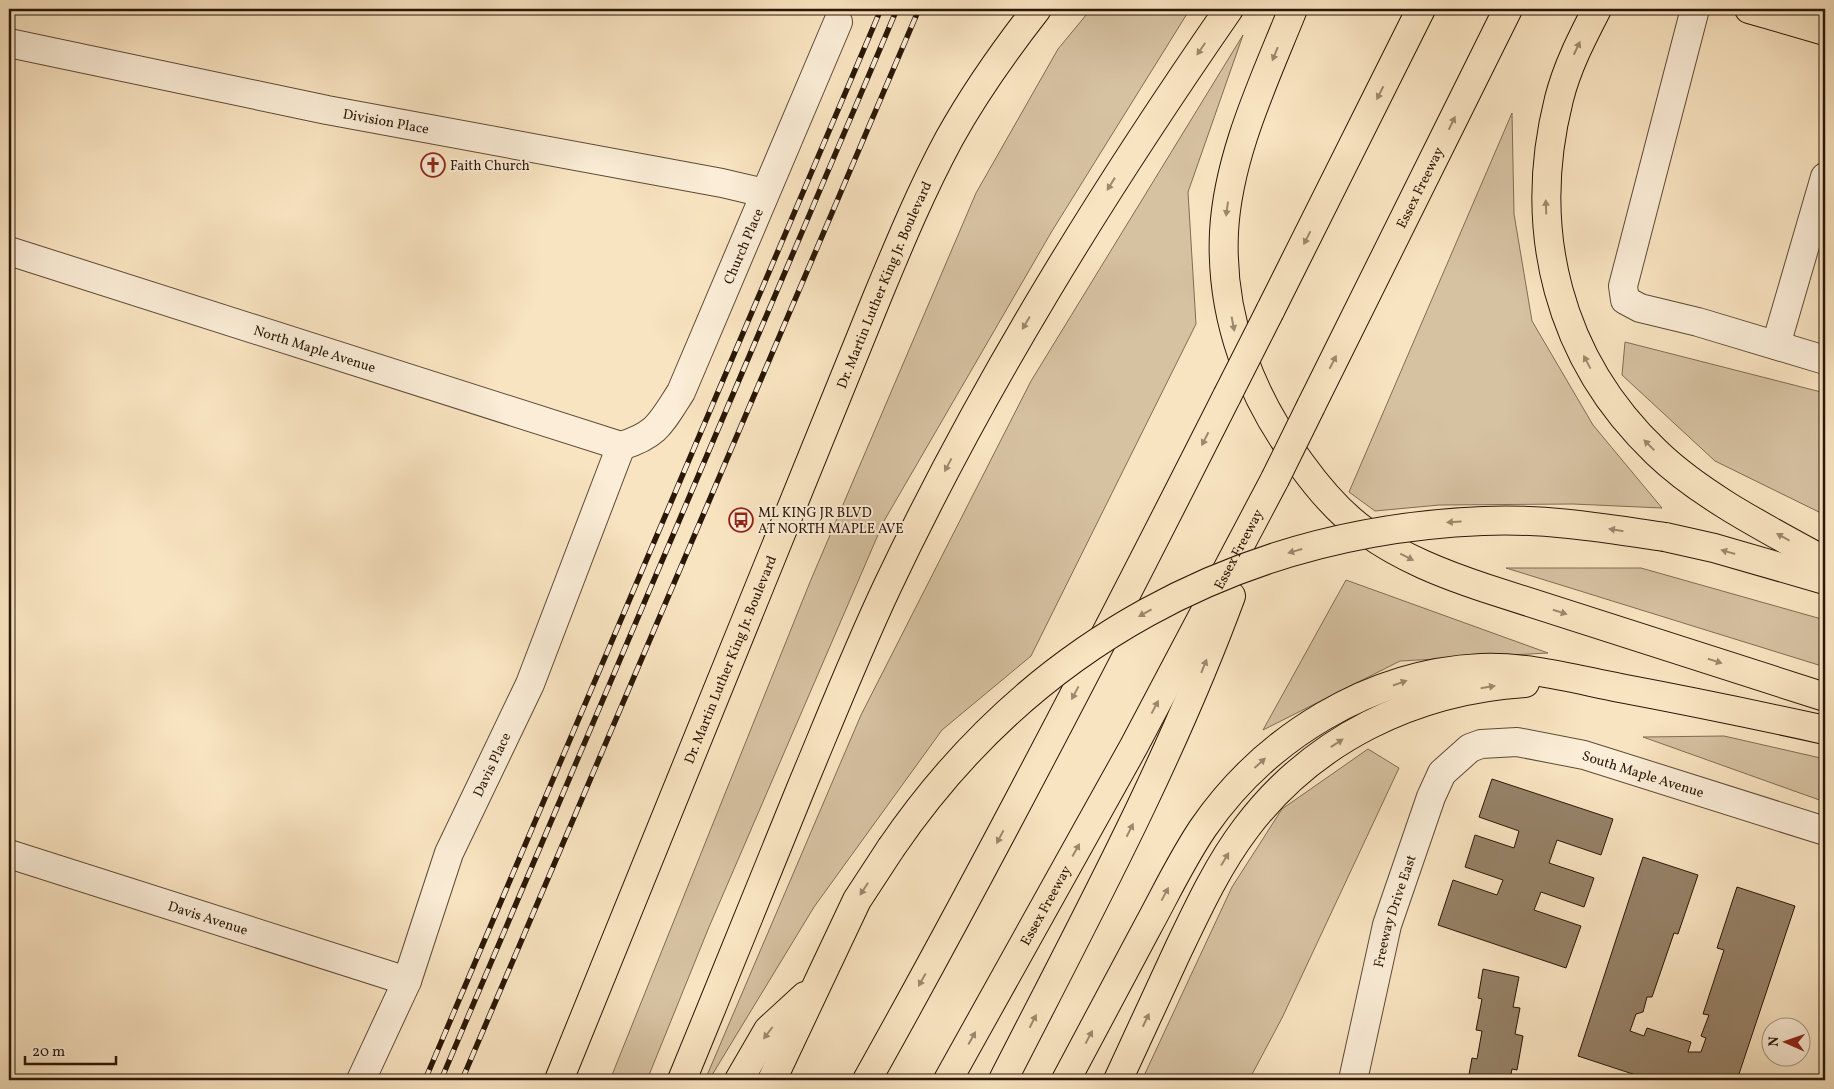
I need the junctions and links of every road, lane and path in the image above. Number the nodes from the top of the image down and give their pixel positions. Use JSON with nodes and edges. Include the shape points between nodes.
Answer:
{"nodes":[{"id":1,"x":1037,"y":9,"type":"edge"},
{"id":2,"x":1229,"y":9,"type":"edge"},
{"id":3,"x":1293,"y":9,"type":"edge"},
{"id":4,"x":1421,"y":9,"type":"edge"},
{"id":5,"x":1508,"y":9,"type":"edge"},
{"id":6,"x":1597,"y":9,"type":"edge"},
{"id":7,"x":1695,"y":9,"type":"edge"},
{"id":8,"x":1749,"y":9,"type":"edge"},
{"id":9,"x":838,"y":22,"type":"dead end"},
{"id":10,"x":1825,"y":31,"type":"edge"},
{"id":11,"x":9,"y":43,"type":"edge"},
{"id":12,"x":1825,"y":177,"type":"edge"},
{"id":13,"x":764,"y":193,"type":"junction"},
{"id":14,"x":9,"y":251,"type":"edge"},
{"id":15,"x":1776,"y":345,"type":"junction"},
{"id":16,"x":1825,"y":360,"type":"edge"},
{"id":17,"x":621,"y":446,"type":"junction"},
{"id":18,"x":1275,"y":479,"type":"junction"},
{"id":19,"x":1825,"y":561,"type":"edge"},
{"id":20,"x":1825,"y":580,"type":"edge"},
{"id":21,"x":1606,"y":685,"type":"junction"},
{"id":22,"x":1825,"y":697,"type":"edge"},
{"id":23,"x":1825,"y":730,"type":"edge"},
{"id":24,"x":1460,"y":754,"type":"joint"},
{"id":25,"x":1825,"y":831,"type":"edge"},
{"id":26,"x":9,"y":854,"type":"edge"},
{"id":27,"x":407,"y":981,"type":"junction"},
{"id":28,"x":815,"y":986,"type":"junction"},
{"id":29,"x":361,"y":1080,"type":"edge"},
{"id":30,"x":559,"y":1080,"type":"edge"},
{"id":31,"x":682,"y":1080,"type":"edge"},
{"id":32,"x":739,"y":1080,"type":"edge"},
{"id":33,"x":772,"y":1080,"type":"edge"},
{"id":34,"x":867,"y":1080,"type":"edge"},
{"id":35,"x":948,"y":1080,"type":"edge"},
{"id":36,"x":1002,"y":1080,"type":"edge"},
{"id":37,"x":1066,"y":1080,"type":"edge"},
{"id":38,"x":1118,"y":1080,"type":"edge"},
{"id":39,"x":1353,"y":1080,"type":"edge"}],
"edges":[{"from":1,"to":30,"type":"main road","name":"Dr. Martin Luther King Jr. Boulevard","via":[[980,88],[919,199]]},
{"from":2,"to":31,"type":"main road","one_way":true,"via":[[1129,155],[1068,253],[992,382],[928,503],[866,632]]},
{"from":3,"to":22,"type":"main road","one_way":true,"via":[[1235,167],[1224,232],[1226,276],[1237,341],[1256,393],[1279,434],[1310,477],[1326,497],[1365,531],[1435,570]]},
{"from":4,"to":34,"type":"main road","one_way":true,"bridge":true,"via":[[1133,582]]},
{"from":18,"to":5,"type":"main road","name":"Essex Freeway","one_way":true,"bridge":true},
{"from":19,"to":6,"type":"main road","one_way":true,"via":[[1720,499],[1658,454],[1608,398],[1574,336],[1559,293],[1549,246],[1546,173],[1559,98],[1574,55]]},
{"from":7,"to":15,"type":"street","via":[[1623,293],[1625,300],[1633,306]]},
{"from":8,"to":10,"type":"main road"},
{"from":9,"to":13,"type":"street","name":"Church Place"},
{"from":11,"to":13,"type":"street","name":"Division Place","via":[[327,110]]},
{"from":12,"to":15,"type":"street"},
{"from":13,"to":17,"type":"street","name":"Church Place","via":[[681,392],[662,422],[643,439]]},
{"from":14,"to":17,"type":"street","name":"North Maple Avenue"},
{"from":15,"to":16,"type":"street"},
{"from":17,"to":27,"type":"street","name":"Davis Place","via":[[530,684],[449,853]]},
{"from":35,"to":18,"type":"main road","name":"Essex Freeway","one_way":true,"via":[[1134,746]]},
{"from":36,"to":18,"type":"main road","one_way":true,"via":[[1164,761],[1206,662]]},
{"from":20,"to":28,"type":"main road","one_way":true,"bridge":true,"via":[[1664,537],[1594,526],[1485,520],[1376,531],[1325,542],[1219,577],[1121,626],[1076,656],[992,726],[918,808],[858,900]]},
{"from":21,"to":23,"type":"main road"},
{"from":37,"to":21,"type":"main road","one_way":true,"via":[[1203,828],[1237,784],[1298,732],[1362,697],[1407,680],[1456,670],[1523,670]]},
{"from":38,"to":21,"type":"main road","one_way":true,"via":[[1217,872],[1245,828],[1297,772],[1359,729],[1401,710],[1444,696],[1514,684]]},
{"from":24,"to":25,"type":"street","name":"South Maple Avenue","via":[[1481,744],[1495,742],[1549,747],[1619,764]]},
{"from":24,"to":39,"type":"street","name":"Freeway Drive East","via":[[1437,782],[1386,925]]},
{"from":26,"to":27,"type":"street","name":"Davis Avenue"},
{"from":27,"to":29,"type":"street","name":"Davis Place"},
{"from":28,"to":32,"type":"main road","one_way":true,"via":[[768,1030]]},
{"from":28,"to":33,"type":"main road"}]}
